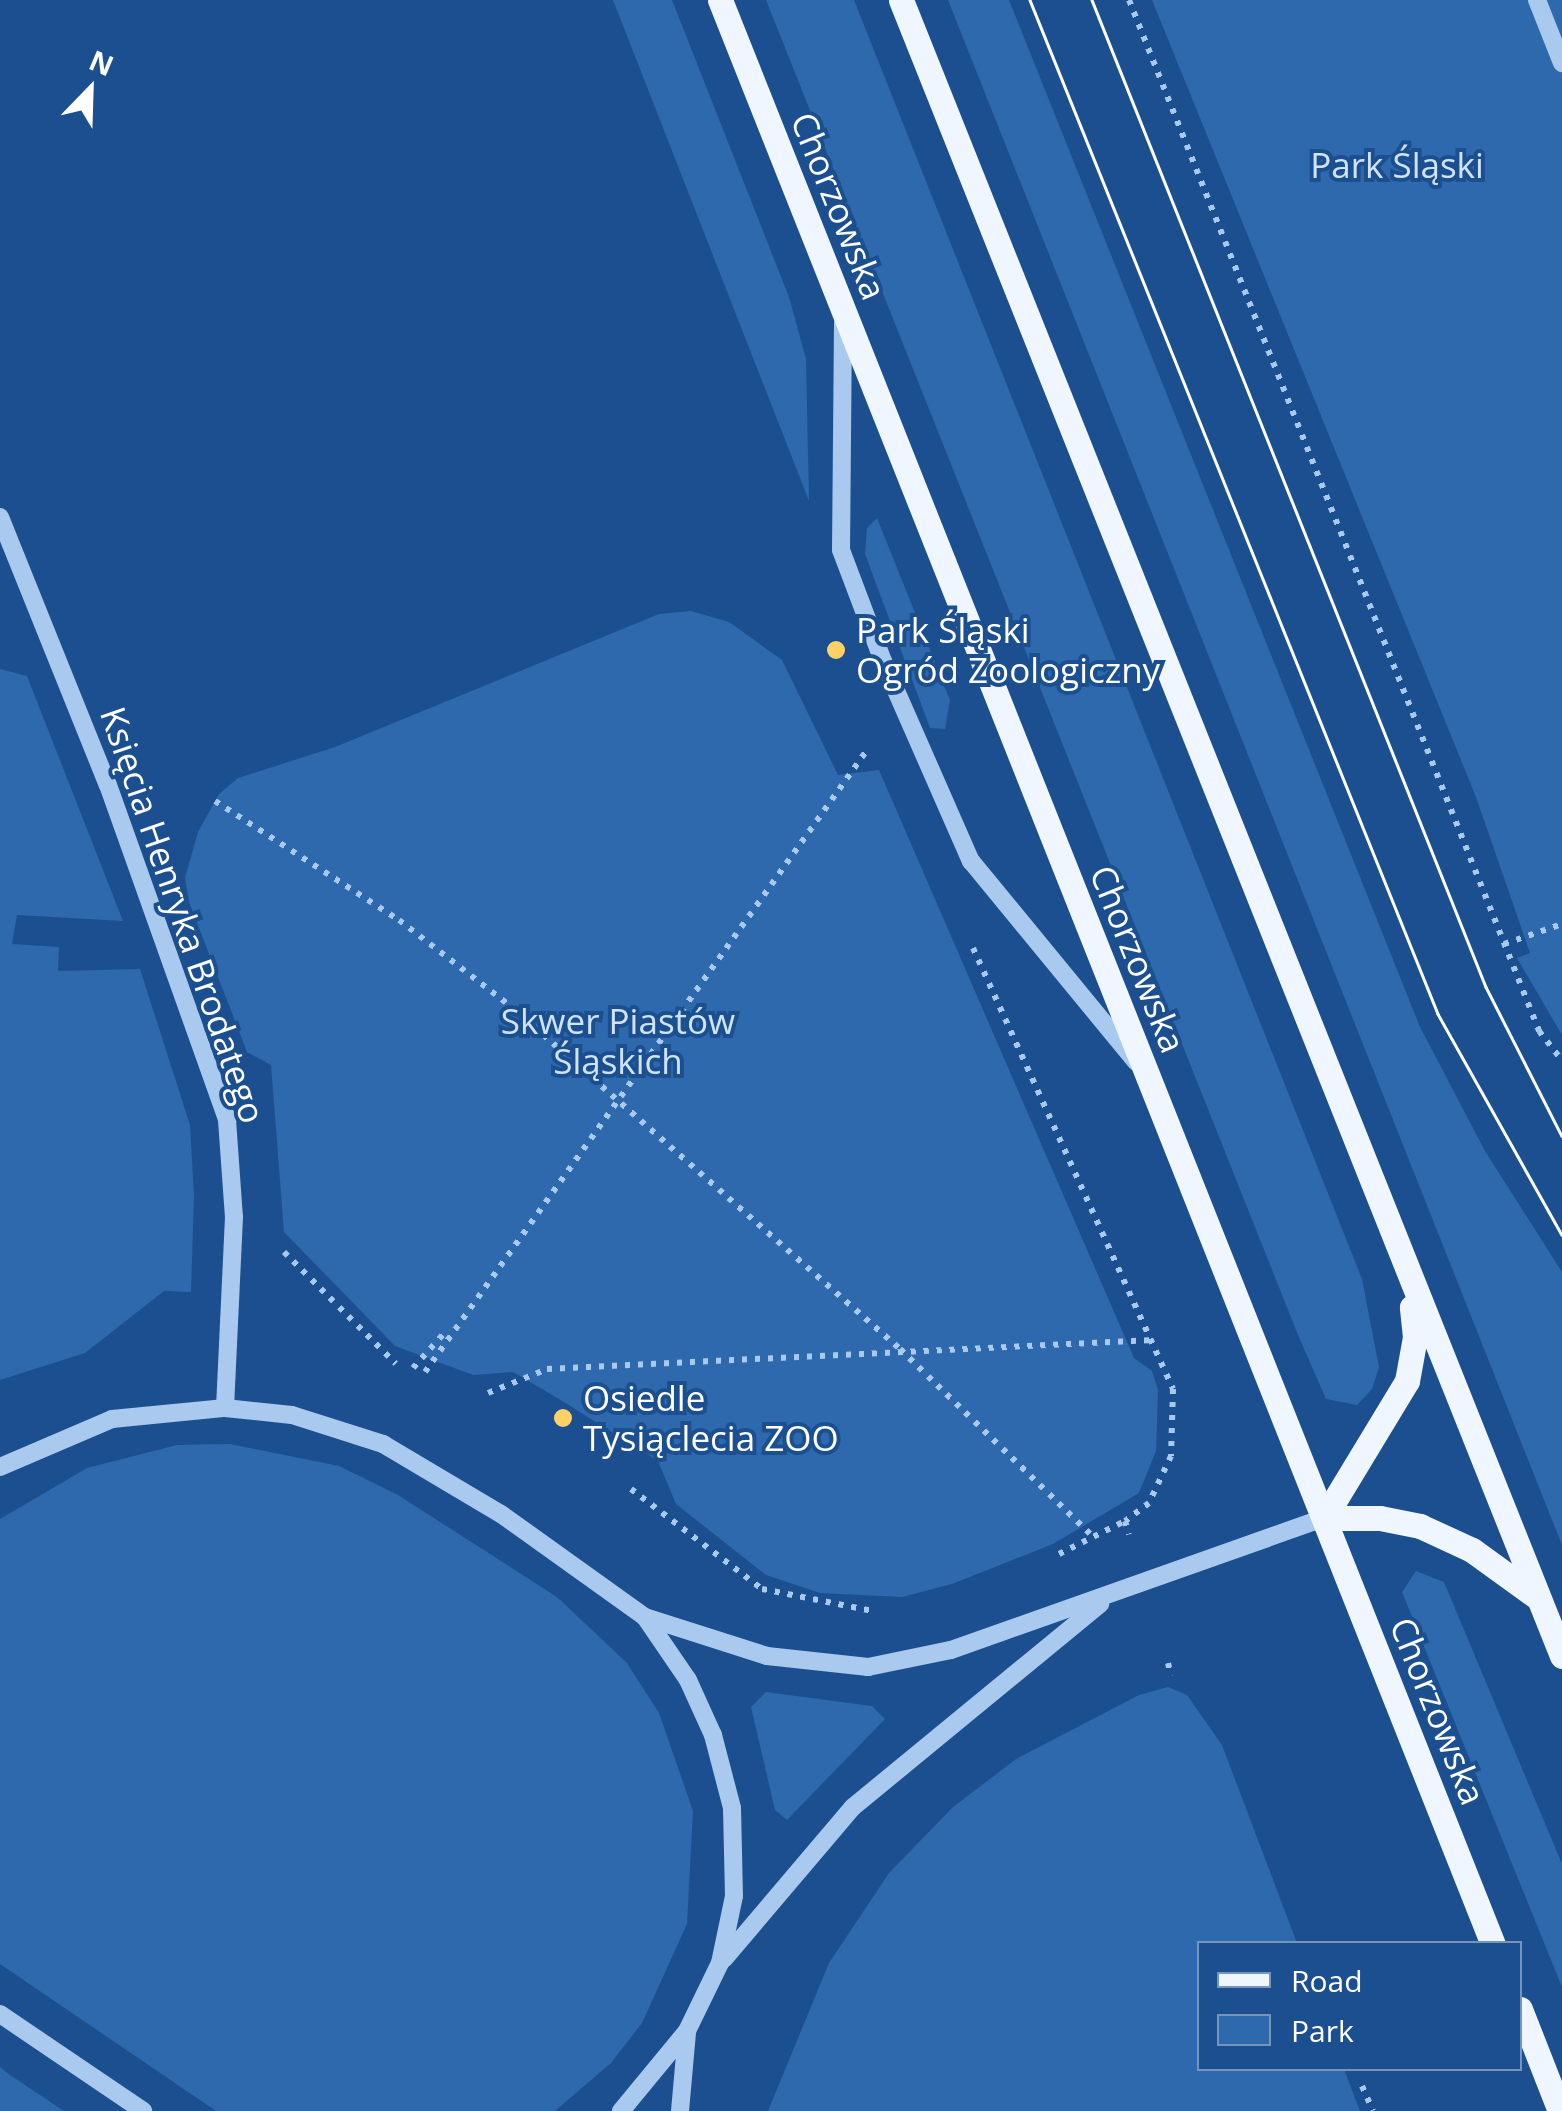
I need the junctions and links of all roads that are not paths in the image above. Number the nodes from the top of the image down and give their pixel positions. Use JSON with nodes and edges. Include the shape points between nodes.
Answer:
{"nodes":[{"id":1,"x":720,"y":0,"type":"edge"},
{"id":2,"x":901,"y":0,"type":"edge"},
{"id":3,"x":1538,"y":0,"type":"edge"},
{"id":4,"x":1562,"y":62,"type":"edge"},
{"id":5,"x":843,"y":313,"type":"junction"},
{"id":6,"x":0,"y":517,"type":"edge"},
{"id":7,"x":1146,"y":1074,"type":"junction"},
{"id":8,"x":1408,"y":1274,"type":"junction"},
{"id":9,"x":225,"y":1408,"type":"junction"},
{"id":10,"x":4,"y":1460,"type":"edge"},
{"id":11,"x":1324,"y":1518,"type":"junction"},
{"id":12,"x":1539,"y":1598,"type":"junction"},
{"id":13,"x":1106,"y":1599,"type":"junction"},
{"id":14,"x":645,"y":1617,"type":"junction"},
{"id":15,"x":1562,"y":1656,"type":"edge"},
{"id":16,"x":1492,"y":1941,"type":"edge"},
{"id":17,"x":720,"y":1963,"type":"junction"},
{"id":18,"x":0,"y":2014,"type":"edge"},
{"id":19,"x":1522,"y":2014,"type":"edge"},
{"id":20,"x":687,"y":2031,"type":"junction"},
{"id":21,"x":144,"y":2111,"type":"edge"},
{"id":22,"x":621,"y":2111,"type":"edge"},
{"id":23,"x":680,"y":2111,"type":"edge"},
{"id":24,"x":1560,"y":2111,"type":"edge"}],
"edges":[{"from":1,"to":5,"type":"main road","name":"Chorzowska"},
{"from":2,"to":8,"type":"main road"},
{"from":3,"to":4,"type":"street"},
{"from":5,"to":7,"type":"main road","name":"Chorzowska"},
{"from":5,"to":7,"type":"street","via":[[841,550],[883,660],[970,861]]},
{"from":6,"to":9,"type":"street","name":"Księcia Henryka Brodatego","via":[[108,785],[227,1120],[234,1217]]},
{"from":7,"to":11,"type":"main road","name":"Chorzowska"},
{"from":8,"to":11,"type":"main road","via":[[1415,1337],[1407,1382]]},
{"from":8,"to":12,"type":"main road"},
{"from":9,"to":10,"type":"street","via":[[112,1419]]},
{"from":9,"to":14,"type":"street","via":[[292,1415],[383,1444],[501,1514]]},
{"from":11,"to":12,"type":"main road","via":[[1420,1526],[1472,1550]]},
{"from":11,"to":13,"type":"street"},
{"from":11,"to":16,"type":"main road","name":"Chorzowska"},
{"from":12,"to":15,"type":"main road"},
{"from":13,"to":14,"type":"street","via":[[932,1656],[868,1667],[768,1656]]},
{"from":13,"to":17,"type":"street","via":[[853,1807]]},
{"from":14,"to":17,"type":"street","via":[[703,1708],[728,1782],[734,1896]]},
{"from":17,"to":20,"type":"street"},
{"from":18,"to":21,"type":"street"},
{"from":19,"to":24,"type":"main road"},
{"from":20,"to":22,"type":"street"},
{"from":20,"to":23,"type":"street"}]}
